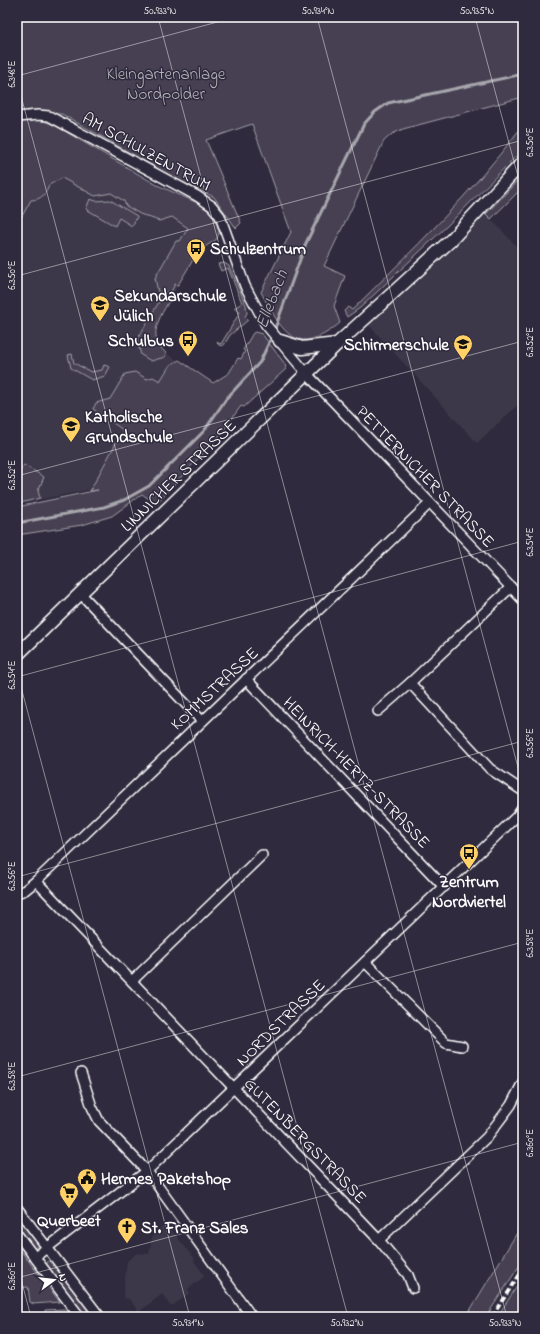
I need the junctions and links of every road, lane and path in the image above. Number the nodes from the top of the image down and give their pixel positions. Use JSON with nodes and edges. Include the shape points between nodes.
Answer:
{"nodes":[{"id":1,"x":17,"y":117,"type":"edge"},
{"id":2,"x":523,"y":162,"type":"edge"},
{"id":3,"x":278,"y":340,"type":"junction"},
{"id":4,"x":337,"y":344,"type":"junction"},
{"id":5,"x":307,"y":374,"type":"junction"},
{"id":6,"x":430,"y":503,"type":"junction"},
{"id":7,"x":511,"y":587,"type":"junction"},
{"id":8,"x":81,"y":594,"type":"junction"},
{"id":9,"x":523,"y":600,"type":"edge"},
{"id":10,"x":17,"y":655,"type":"edge"},
{"id":11,"x":246,"y":680,"type":"junction"},
{"id":12,"x":410,"y":683,"type":"junction"},
{"id":13,"x":378,"y":711,"type":"dead end"},
{"id":14,"x":202,"y":720,"type":"junction"},
{"id":15,"x":523,"y":791,"type":"edge"},
{"id":16,"x":523,"y":807,"type":"edge"},
{"id":17,"x":262,"y":855,"type":"dead end"},
{"id":18,"x":36,"y":881,"type":"junction"},
{"id":19,"x":444,"y":887,"type":"junction"},
{"id":20,"x":17,"y":893,"type":"edge"},
{"id":21,"x":365,"y":962,"type":"junction"},
{"id":22,"x":132,"y":981,"type":"junction"},
{"id":23,"x":462,"y":1046,"type":"dead end"},
{"id":24,"x":81,"y":1073,"type":"dead end"},
{"id":25,"x":523,"y":1082,"type":"edge"},
{"id":26,"x":234,"y":1088,"type":"junction"},
{"id":27,"x":147,"y":1171,"type":"junction"},
{"id":28,"x":17,"y":1208,"type":"edge"},
{"id":29,"x":17,"y":1234,"type":"edge"},
{"id":30,"x":379,"y":1240,"type":"junction"},
{"id":31,"x":47,"y":1247,"type":"junction"},
{"id":32,"x":34,"y":1257,"type":"junction"},
{"id":33,"x":413,"y":1288,"type":"dead end"},
{"id":34,"x":80,"y":1317,"type":"edge"},
{"id":35,"x":100,"y":1317,"type":"edge"},
{"id":36,"x":252,"y":1317,"type":"edge"}],
"edges":[{"from":1,"to":3,"type":"street","name":"AM SCHULZENTRUM","via":[[50,116],[212,206],[220,216],[245,286],[266,325]]},
{"from":2,"to":4,"type":"main road","name":"LINNICHER STRASSE","via":[[450,240]]},
{"from":3,"to":4,"type":"main road","via":[[302,348]]},
{"from":3,"to":5,"type":"street","name":"AM SCHULZENTRUM"},
{"from":4,"to":5,"type":"main road","name":"LINNICHER STRASSE"},
{"from":5,"to":6,"type":"street","name":"PETTERNICHER STRASSE"},
{"from":5,"to":8,"type":"main road","name":"LINNICHER STRASSE"},
{"from":6,"to":7,"type":"street","name":"PETTERNICHER STRASSE"},
{"from":6,"to":11,"type":"street","name":"KOMMSTRASSE"},
{"from":7,"to":9,"type":"street","name":"PETTERNICHER STRASSE"},
{"from":7,"to":12,"type":"street"},
{"from":8,"to":10,"type":"main road","name":"LINNICHER STRASSE"},
{"from":8,"to":14,"type":"street"},
{"from":11,"to":14,"type":"street","name":"KOMMSTRASSE"},
{"from":11,"to":19,"type":"street","name":"HEINRICH-HERTZ-STRASSE"},
{"from":12,"to":13,"type":"street"},
{"from":12,"to":15,"type":"street","via":[[490,769]]},
{"from":14,"to":18,"type":"street","name":"KOMMSTRASSE"},
{"from":16,"to":19,"type":"street","name":"NORDSTRASSE","via":[[517,816]]},
{"from":17,"to":22,"type":"street"},
{"from":18,"to":20,"type":"street","name":"KOMMSTRASSE"},
{"from":18,"to":22,"type":"street","name":"GUTENBERGSTRASSE"},
{"from":19,"to":21,"type":"street","name":"NORDSTRASSE"},
{"from":21,"to":23,"type":"street","via":[[446,1043]]},
{"from":21,"to":26,"type":"street","name":"NORDSTRASSE"},
{"from":22,"to":26,"type":"street","name":"GUTENBERGSTRASSE"},
{"from":24,"to":27,"type":"street","via":[[99,1121]]},
{"from":25,"to":30,"type":"street","via":[[511,1105],[487,1137]]},
{"from":26,"to":27,"type":"street","name":"NORDSTRASSE"},
{"from":26,"to":30,"type":"street","name":"GUTENBERGSTRASSE"},
{"from":27,"to":31,"type":"street","name":"NORDSTRASSE"},
{"from":27,"to":36,"type":"street"},
{"from":28,"to":31,"type":"street"},
{"from":29,"to":32,"type":"street"},
{"from":30,"to":33,"type":"street","name":"GUTENBERGSTRASSE","via":[[408,1275]]},
{"from":31,"to":32,"type":"street","name":"NORDSTRASSE"},
{"from":31,"to":35,"type":"street"},
{"from":32,"to":34,"type":"street"}]}
